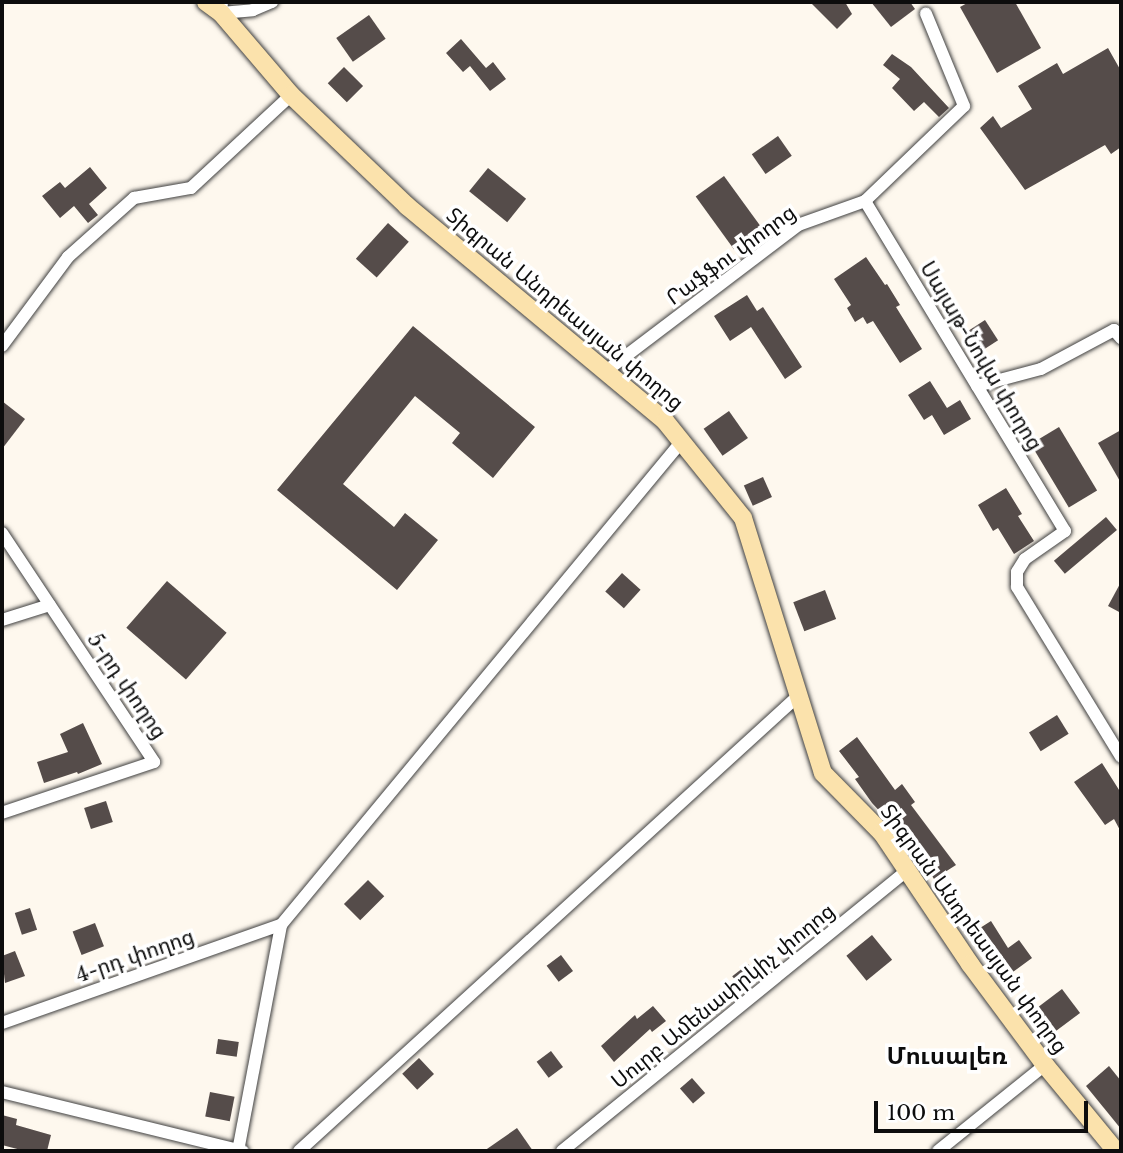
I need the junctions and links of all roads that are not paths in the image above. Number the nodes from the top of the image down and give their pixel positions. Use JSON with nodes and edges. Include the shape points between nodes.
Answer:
{"nodes":[{"id":1,"x":206,"y":2,"type":"edge"},
{"id":2,"x":272,"y":2,"type":"edge"},
{"id":3,"x":222,"y":7,"type":"edge"},
{"id":4,"x":926,"y":14,"type":"dead end"},
{"id":5,"x":291,"y":95,"type":"junction"},
{"id":6,"x":865,"y":201,"type":"junction"},
{"id":7,"x":1121,"y":338,"type":"edge"},
{"id":8,"x":2,"y":346,"type":"edge"},
{"id":9,"x":606,"y":371,"type":"junction"},
{"id":10,"x":977,"y":386,"type":"junction"},
{"id":11,"x":682,"y":441,"type":"junction"},
{"id":12,"x":2,"y":533,"type":"edge"},
{"id":13,"x":50,"y":606,"type":"junction"},
{"id":14,"x":2,"y":620,"type":"edge"},
{"id":15,"x":797,"y":696,"type":"junction"},
{"id":16,"x":1121,"y":757,"type":"edge"},
{"id":17,"x":2,"y":813,"type":"edge"},
{"id":18,"x":908,"y":870,"type":"junction"},
{"id":19,"x":281,"y":925,"type":"junction"},
{"id":20,"x":2,"y":1023,"type":"edge"},
{"id":21,"x":1045,"y":1065,"type":"junction"},
{"id":22,"x":2,"y":1092,"type":"edge"},
{"id":23,"x":240,"y":1151,"type":"edge"},
{"id":24,"x":299,"y":1151,"type":"edge"},
{"id":25,"x":562,"y":1151,"type":"edge"},
{"id":26,"x":938,"y":1151,"type":"edge"},
{"id":27,"x":1116,"y":1151,"type":"edge"}],
"edges":[{"from":1,"to":3,"type":"main road","name":"Տիգրան Անդրեասյան փողոց"},
{"from":2,"to":3,"type":"street","via":[[253,9]]},
{"from":3,"to":5,"type":"main road","name":"Տիգրան Անդրեասյան փողոց"},
{"from":4,"to":6,"type":"street","name":"Րաֆֆու փողոց","via":[[964,106]]},
{"from":5,"to":8,"type":"street","via":[[191,188],[134,198],[68,257]]},
{"from":5,"to":9,"type":"main road","name":"Տիգրան Անդրեասյան փողոց","via":[[407,206]]},
{"from":6,"to":9,"type":"street","name":"Րաֆֆու փողոց","via":[[798,225]]},
{"from":6,"to":10,"type":"street","name":"Սայաթ-Նովա փողոց"},
{"from":7,"to":10,"type":"street","via":[[1114,330],[1041,369]]},
{"from":9,"to":11,"type":"main road","name":"Տիգրան Անդրեասյան փողոց"},
{"from":10,"to":16,"type":"street","name":"Սայաթ-Նովա փողոց","via":[[1065,531],[1025,559],[1017,572],[1017,587]]},
{"from":11,"to":15,"type":"main road","name":"Տիգրան Անդրեասյան փողոց","via":[[743,517]]},
{"from":11,"to":19,"type":"street"},
{"from":12,"to":13,"type":"street","name":"5-րդ փողոց"},
{"from":13,"to":14,"type":"street"},
{"from":13,"to":17,"type":"street","name":"5-րդ փողոց","via":[[154,762]]},
{"from":15,"to":18,"type":"main road","name":"Տիգրան Անդրեասյան փողոց","via":[[823,773],[882,833]]},
{"from":15,"to":24,"type":"street"},
{"from":18,"to":21,"type":"main road","name":"Տիգրան Անդրեասյան փողոց"},
{"from":18,"to":25,"type":"street","name":"Սուրբ Ամենափրկիչ փողոց"},
{"from":19,"to":20,"type":"street","name":"4-րդ փողոց"},
{"from":19,"to":23,"type":"street"},
{"from":21,"to":26,"type":"street"},
{"from":21,"to":27,"type":"main road","name":"Տիգրան Անդրեասյան փողոց"},
{"from":22,"to":23,"type":"street"}]}
